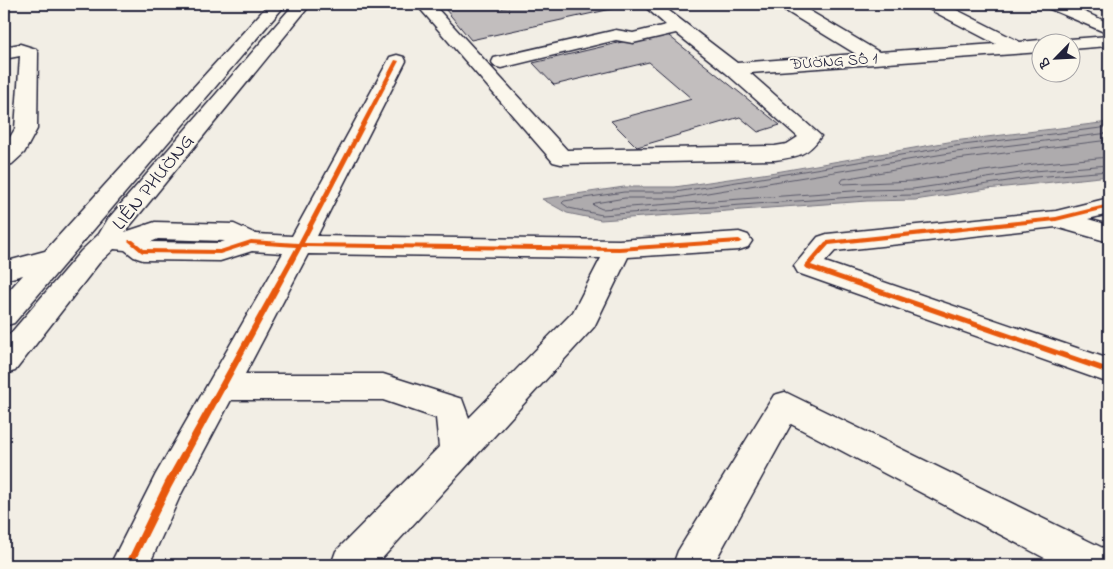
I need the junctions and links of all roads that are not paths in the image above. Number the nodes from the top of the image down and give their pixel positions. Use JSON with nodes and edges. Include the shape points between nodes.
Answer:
{"nodes":[{"id":1,"x":278,"y":4,"type":"edge"},
{"id":2,"x":303,"y":4,"type":"edge"},
{"id":3,"x":424,"y":4,"type":"edge"},
{"id":4,"x":650,"y":4,"type":"edge"},
{"id":5,"x":788,"y":4,"type":"edge"},
{"id":6,"x":933,"y":4,"type":"edge"},
{"id":7,"x":1054,"y":4,"type":"edge"},
{"id":8,"x":664,"y":15,"type":"junction"},
{"id":9,"x":680,"y":27,"type":"junction"},
{"id":10,"x":1109,"y":29,"type":"edge"},
{"id":11,"x":616,"y":35,"type":"junction"},
{"id":12,"x":1109,"y":40,"type":"edge"},
{"id":13,"x":1080,"y":43,"type":"edge"},
{"id":14,"x":1030,"y":47,"type":"edge"},
{"id":15,"x":1018,"y":48,"type":"junction"},
{"id":16,"x":4,"y":53,"type":"edge"},
{"id":17,"x":875,"y":58,"type":"junction"},
{"id":18,"x":397,"y":61,"type":"dead end"},
{"id":19,"x":501,"y":62,"type":"dead end"},
{"id":20,"x":733,"y":69,"type":"junction"},
{"id":21,"x":26,"y":109,"type":"junction"},
{"id":22,"x":4,"y":113,"type":"edge"},
{"id":23,"x":4,"y":159,"type":"edge"},
{"id":24,"x":1109,"y":206,"type":"edge"},
{"id":25,"x":1056,"y":219,"type":"junction"},
{"id":26,"x":1109,"y":233,"type":"edge"},
{"id":27,"x":71,"y":238,"type":"junction"},
{"id":28,"x":119,"y":241,"type":"junction"},
{"id":29,"x":739,"y":241,"type":"dead end"},
{"id":30,"x":300,"y":245,"type":"junction"},
{"id":31,"x":619,"y":249,"type":"junction"},
{"id":32,"x":53,"y":258,"type":"junction"},
{"id":33,"x":4,"y":271,"type":"edge"},
{"id":34,"x":4,"y":315,"type":"edge"},
{"id":35,"x":4,"y":362,"type":"edge"},
{"id":36,"x":1109,"y":371,"type":"edge"},
{"id":37,"x":222,"y":387,"type":"junction"},
{"id":38,"x":457,"y":452,"type":"junction"},
{"id":39,"x":129,"y":565,"type":"edge"},
{"id":40,"x":350,"y":565,"type":"edge"},
{"id":41,"x":692,"y":565,"type":"edge"},
{"id":42,"x":1097,"y":565,"type":"edge"}],
"edges":[{"from":1,"to":27,"type":"street","name":"LIÊN PHƯỜNG"},
{"from":2,"to":28,"type":"street","name":"LIÊN PHƯỜNG","via":[[118,225]]},
{"from":3,"to":20,"type":"street","via":[[561,157],[775,153],[805,145],[810,136]]},
{"from":4,"to":8,"type":"street"},
{"from":5,"to":17,"type":"street"},
{"from":6,"to":15,"type":"street"},
{"from":7,"to":10,"type":"street"},
{"from":8,"to":9,"type":"street"},
{"from":8,"to":11,"type":"street","via":[[619,27]]},
{"from":9,"to":11,"type":"street","via":[[633,38]]},
{"from":9,"to":20,"type":"street"},
{"from":11,"to":19,"type":"street"},
{"from":12,"to":13,"type":"street"},
{"from":14,"to":15,"type":"street","name":"ĐƯỜNG SỐ 1"},
{"from":15,"to":17,"type":"street","name":"ĐƯỜNG SỐ 1"},
{"from":16,"to":21,"type":"street","via":[[20,50],[29,53]]},
{"from":17,"to":20,"type":"street","name":"ĐƯỜNG SỐ 1"},
{"from":18,"to":30,"type":"street"},
{"from":21,"to":22,"type":"street"},
{"from":21,"to":23,"type":"street","via":[[26,129],[16,148]]},
{"from":24,"to":25,"type":"street"},
{"from":25,"to":26,"type":"street"},
{"from":25,"to":36,"type":"street","via":[[827,243],[807,266]]},
{"from":27,"to":28,"type":"street"},
{"from":27,"to":32,"type":"street","name":"LIÊN PHƯỜNG"},
{"from":28,"to":30,"type":"street","via":[[143,251],[220,252],[251,242]]},
{"from":28,"to":35,"type":"street","name":"LIÊN PHƯỜNG","via":[[90,256]]},
{"from":29,"to":31,"type":"street"},
{"from":30,"to":31,"type":"street"},
{"from":30,"to":37,"type":"street"},
{"from":31,"to":38,"type":"street","via":[[584,319]]},
{"from":32,"to":33,"type":"street"},
{"from":32,"to":34,"type":"street","name":"LIÊN PHƯỜNG"},
{"from":37,"to":38,"type":"street","via":[[383,387],[451,409]]},
{"from":37,"to":39,"type":"street"},
{"from":38,"to":40,"type":"street"},
{"from":41,"to":42,"type":"street","via":[[785,405]]}]}
